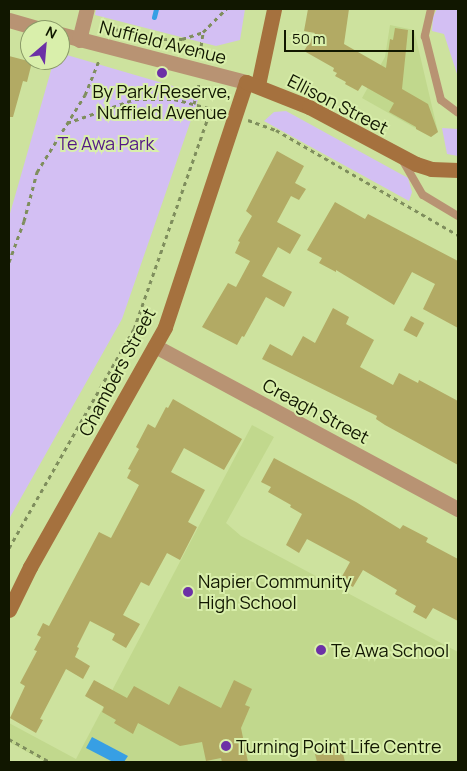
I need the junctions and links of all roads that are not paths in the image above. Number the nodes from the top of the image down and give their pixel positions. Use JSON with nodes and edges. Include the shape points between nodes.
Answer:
{"nodes":[{"id":1,"x":87,"y":9,"type":"edge"},
{"id":2,"x":274,"y":9,"type":"edge"},
{"id":3,"x":431,"y":9,"type":"edge"},
{"id":4,"x":70,"y":37,"type":"edge"},
{"id":5,"x":79,"y":40,"type":"junction"},
{"id":6,"x":252,"y":84,"type":"junction"},
{"id":7,"x":458,"y":113,"type":"edge"},
{"id":8,"x":401,"y":157,"type":"junction"},
{"id":9,"x":458,"y":170,"type":"edge"},
{"id":10,"x":458,"y":216,"type":"edge"},
{"id":11,"x":155,"y":346,"type":"junction"},
{"id":12,"x":458,"y":509,"type":"edge"},
{"id":13,"x":9,"y":610,"type":"edge"}],
"edges":[{"from":1,"to":5,"type":"street"},
{"from":2,"to":6,"type":"main road","name":"Chambers Street"},
{"from":3,"to":7,"type":"lane","via":[[425,36],[441,100]]},
{"from":4,"to":5,"type":"street","name":"Nuffield Avenue"},
{"from":5,"to":6,"type":"street","name":"Nuffield Avenue"},
{"from":6,"to":8,"type":"main road","name":"Ellison Street","via":[[309,107]]},
{"from":6,"to":11,"type":"main road","name":"Chambers Street","via":[[235,116],[165,327]]},
{"from":8,"to":9,"type":"main road","name":"Ellison Street","via":[[431,169]]},
{"from":8,"to":10,"type":"lane","name":"Ellison Street","via":[[423,195]]},
{"from":11,"to":12,"type":"street","name":"Creagh Street"},
{"from":11,"to":13,"type":"main road","name":"Chambers Street"}]}
